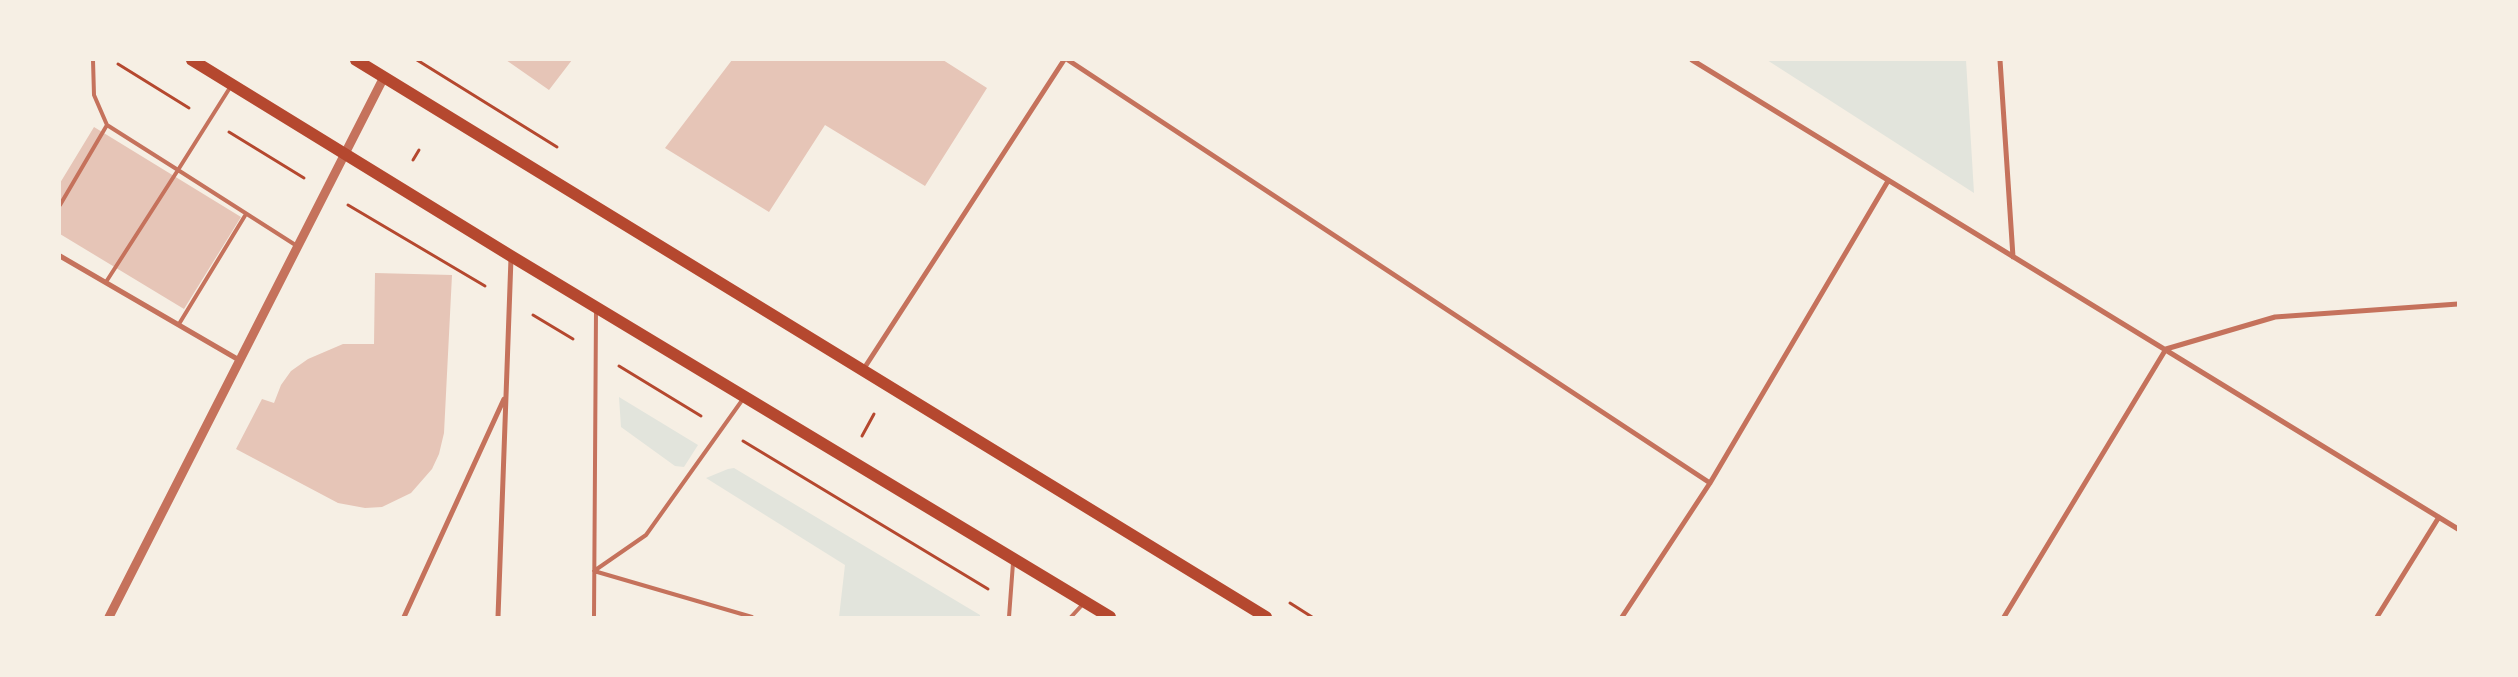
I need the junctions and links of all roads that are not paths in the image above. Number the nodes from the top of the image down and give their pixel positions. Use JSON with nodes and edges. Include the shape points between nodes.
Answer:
{"nodes":[{"id":1,"x":93,"y":60,"type":"edge"},
{"id":2,"x":192,"y":60,"type":"edge"},
{"id":3,"x":356,"y":60,"type":"edge"},
{"id":4,"x":1064,"y":60,"type":"edge"},
{"id":5,"x":1068,"y":60,"type":"edge"},
{"id":6,"x":1692,"y":60,"type":"edge"},
{"id":7,"x":2000,"y":60,"type":"edge"},
{"id":8,"x":384,"y":77,"type":"junction"},
{"id":9,"x":232,"y":84,"type":"junction"},
{"id":10,"x":107,"y":125,"type":"junction"},
{"id":11,"x":344,"y":152,"type":"junction"},
{"id":12,"x":178,"y":170,"type":"junction"},
{"id":13,"x":1888,"y":181,"type":"junction"},
{"id":14,"x":60,"y":205,"type":"edge"},
{"id":15,"x":246,"y":214,"type":"junction"},
{"id":16,"x":297,"y":246,"type":"junction"},
{"id":17,"x":60,"y":256,"type":"edge"},
{"id":18,"x":511,"y":256,"type":"junction"},
{"id":19,"x":2013,"y":257,"type":"junction"},
{"id":20,"x":106,"y":282,"type":"junction"},
{"id":21,"x":2458,"y":304,"type":"edge"},
{"id":22,"x":596,"y":306,"type":"junction"},
{"id":23,"x":179,"y":324,"type":"junction"},
{"id":24,"x":2166,"y":350,"type":"junction"},
{"id":25,"x":239,"y":360,"type":"junction"},
{"id":26,"x":863,"y":370,"type":"junction"},
{"id":27,"x":506,"y":395,"type":"junction"},
{"id":28,"x":746,"y":396,"type":"junction"},
{"id":29,"x":1710,"y":483,"type":"junction"},
{"id":30,"x":2439,"y":517,"type":"junction"},
{"id":31,"x":2458,"y":529,"type":"edge"},
{"id":32,"x":1013,"y":558,"type":"junction"},
{"id":33,"x":594,"y":571,"type":"junction"},
{"id":34,"x":1085,"y":602,"type":"junction"},
{"id":35,"x":109,"y":617,"type":"edge"},
{"id":36,"x":404,"y":617,"type":"edge"},
{"id":37,"x":498,"y":617,"type":"edge"},
{"id":38,"x":594,"y":617,"type":"edge"},
{"id":39,"x":752,"y":617,"type":"edge"},
{"id":40,"x":1008,"y":617,"type":"edge"},
{"id":41,"x":1070,"y":617,"type":"edge"},
{"id":42,"x":1110,"y":617,"type":"edge"},
{"id":43,"x":1266,"y":617,"type":"edge"},
{"id":44,"x":1622,"y":617,"type":"edge"},
{"id":45,"x":2004,"y":617,"type":"edge"},
{"id":46,"x":2377,"y":617,"type":"edge"}],
"edges":[{"from":1,"to":10,"type":"lane","via":[[94,95]]},
{"from":2,"to":9,"type":"main road"},
{"from":3,"to":8,"type":"main road"},
{"from":4,"to":26,"type":"street"},
{"from":5,"to":29,"type":"street"},
{"from":6,"to":13,"type":"street"},
{"from":7,"to":19,"type":"street"},
{"from":8,"to":11,"type":"street"},
{"from":8,"to":26,"type":"main road"},
{"from":9,"to":11,"type":"main road"},
{"from":9,"to":12,"type":"lane"},
{"from":10,"to":12,"type":"lane"},
{"from":10,"to":14,"type":"lane"},
{"from":11,"to":16,"type":"street"},
{"from":11,"to":18,"type":"main road"},
{"from":12,"to":15,"type":"lane"},
{"from":12,"to":20,"type":"lane"},
{"from":13,"to":19,"type":"street"},
{"from":13,"to":29,"type":"street"},
{"from":15,"to":16,"type":"lane"},
{"from":15,"to":23,"type":"lane"},
{"from":16,"to":25,"type":"street"},
{"from":17,"to":20,"type":"street"},
{"from":18,"to":22,"type":"main road"},
{"from":18,"to":27,"type":"street"},
{"from":19,"to":24,"type":"street"},
{"from":20,"to":23,"type":"street"},
{"from":21,"to":24,"type":"street","via":[[2276,317]]},
{"from":22,"to":28,"type":"main road"},
{"from":22,"to":33,"type":"lane"},
{"from":23,"to":25,"type":"street"},
{"from":24,"to":30,"type":"street"},
{"from":24,"to":45,"type":"street"},
{"from":25,"to":35,"type":"street"},
{"from":26,"to":43,"type":"main road"},
{"from":27,"to":36,"type":"street"},
{"from":27,"to":37,"type":"street"},
{"from":28,"to":32,"type":"main road"},
{"from":28,"to":33,"type":"lane","via":[[646,535]]},
{"from":29,"to":44,"type":"street"},
{"from":30,"to":31,"type":"street"},
{"from":30,"to":46,"type":"street"},
{"from":32,"to":34,"type":"main road"},
{"from":32,"to":40,"type":"lane"},
{"from":33,"to":38,"type":"lane"},
{"from":33,"to":39,"type":"lane"},
{"from":34,"to":41,"type":"lane"},
{"from":34,"to":42,"type":"main road"}]}
